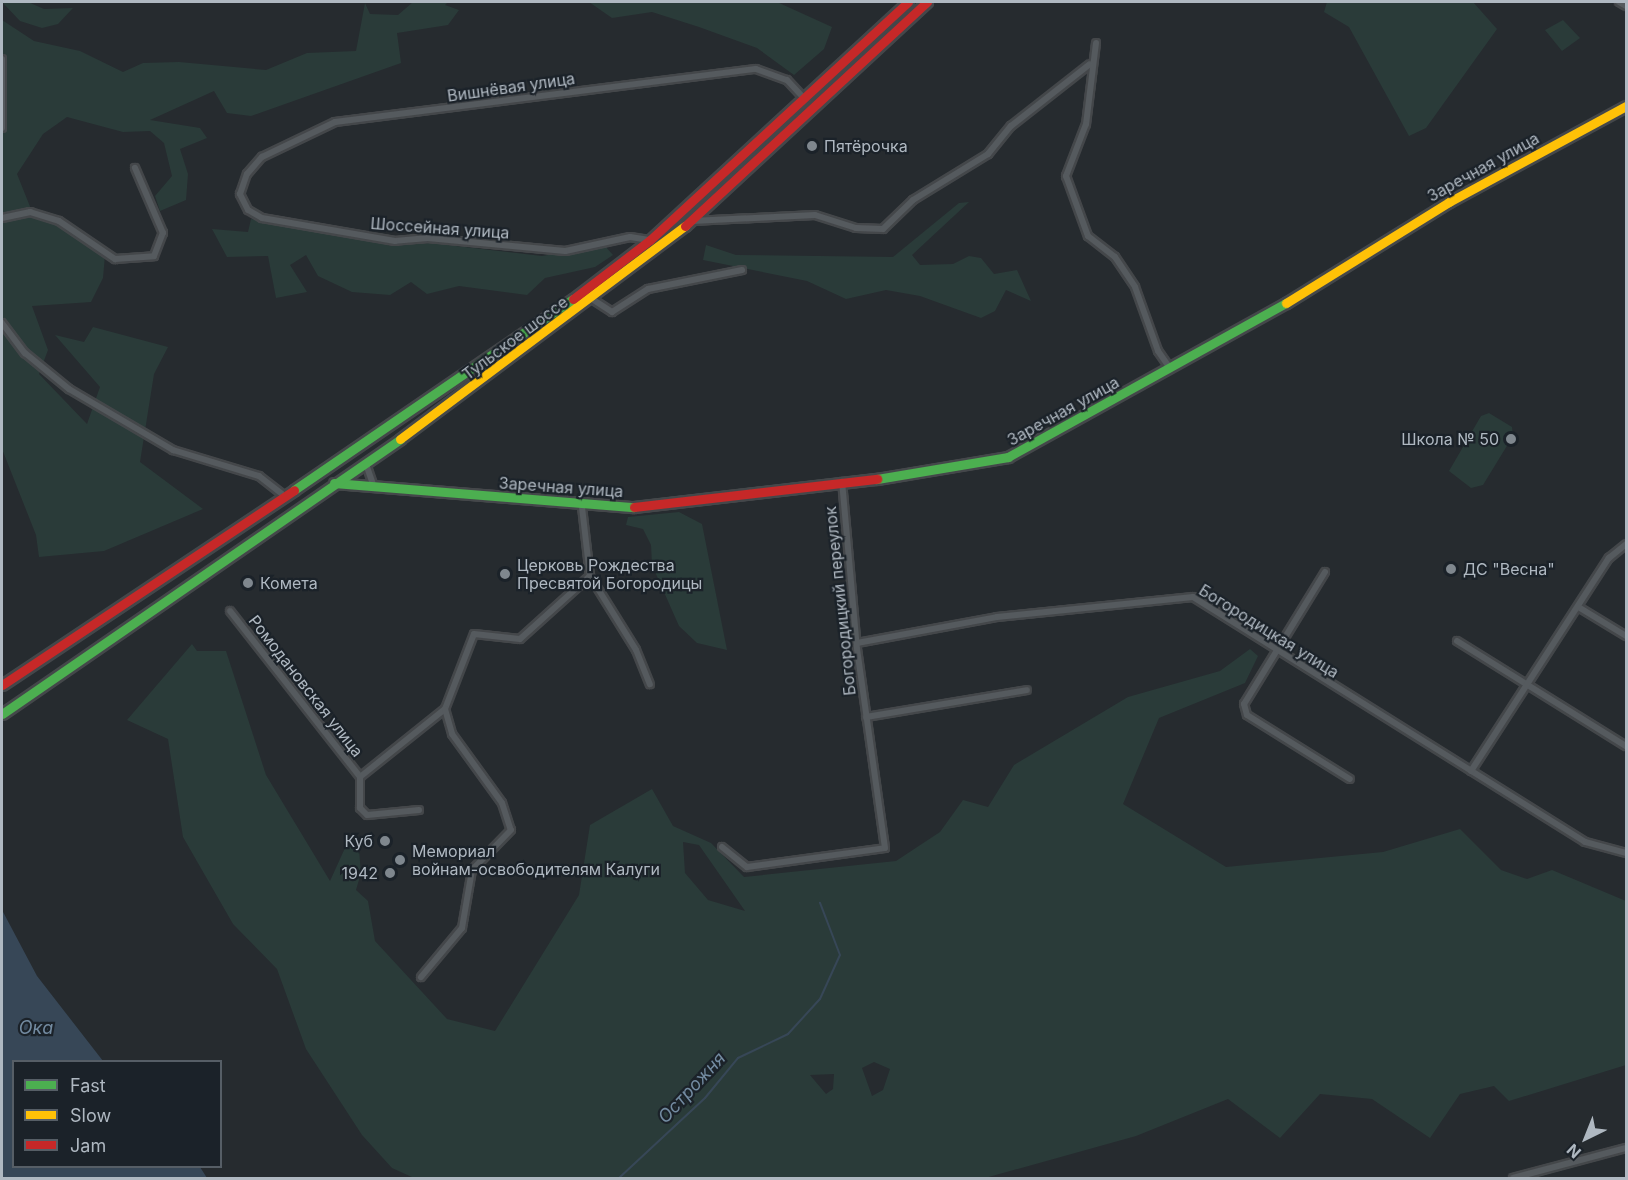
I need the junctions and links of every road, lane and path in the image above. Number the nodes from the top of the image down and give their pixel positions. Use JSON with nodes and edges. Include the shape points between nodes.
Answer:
{"nodes":[{"id":1,"x":908,"y":2,"type":"edge"},
{"id":2,"x":927,"y":2,"type":"edge"},
{"id":3,"x":1619,"y":2,"type":"edge"},
{"id":4,"x":1626,"y":6,"type":"edge"},
{"id":5,"x":1096,"y":42,"type":"dead end"},
{"id":6,"x":2,"y":59,"type":"edge"},
{"id":7,"x":1090,"y":64,"type":"junction"},
{"id":8,"x":806,"y":99,"type":"junction"},
{"id":9,"x":1626,"y":106,"type":"edge"},
{"id":10,"x":2,"y":128,"type":"edge"},
{"id":11,"x":135,"y":168,"type":"dead end"},
{"id":12,"x":240,"y":194,"type":"joint"},
{"id":13,"x":2,"y":218,"type":"edge"},
{"id":14,"x":692,"y":221,"type":"junction"},
{"id":15,"x":650,"y":240,"type":"junction"},
{"id":16,"x":742,"y":270,"type":"dead end"},
{"id":17,"x":592,"y":299,"type":"junction"},
{"id":18,"x":2,"y":323,"type":"edge"},
{"id":19,"x":1171,"y":369,"type":"junction"},
{"id":20,"x":370,"y":458,"type":"junction"},
{"id":21,"x":842,"y":482,"type":"junction"},
{"id":22,"x":334,"y":483,"type":"junction"},
{"id":23,"x":375,"y":487,"type":"junction"},
{"id":24,"x":287,"y":497,"type":"junction"},
{"id":25,"x":582,"y":507,"type":"junction"},
{"id":26,"x":1626,"y":544,"type":"edge"},
{"id":27,"x":1325,"y":572,"type":"dead end"},
{"id":28,"x":590,"y":576,"type":"junction"},
{"id":29,"x":1580,"y":608,"type":"junction"},
{"id":30,"x":230,"y":610,"type":"dead end"},
{"id":31,"x":1626,"y":636,"type":"edge"},
{"id":32,"x":1457,"y":641,"type":"dead end"},
{"id":33,"x":857,"y":643,"type":"junction"},
{"id":34,"x":1276,"y":651,"type":"junction"},
{"id":35,"x":650,"y":684,"type":"dead end"},
{"id":36,"x":2,"y":685,"type":"edge"},
{"id":37,"x":1526,"y":685,"type":"junction"},
{"id":38,"x":1027,"y":690,"type":"dead end"},
{"id":39,"x":445,"y":709,"type":"junction"},
{"id":40,"x":2,"y":714,"type":"edge"},
{"id":41,"x":866,"y":717,"type":"junction"},
{"id":42,"x":1626,"y":746,"type":"edge"},
{"id":43,"x":1471,"y":771,"type":"junction"},
{"id":44,"x":360,"y":777,"type":"junction"},
{"id":45,"x":1350,"y":780,"type":"dead end"},
{"id":46,"x":419,"y":810,"type":"dead end"},
{"id":47,"x":722,"y":847,"type":"dead end"},
{"id":48,"x":1626,"y":853,"type":"edge"},
{"id":49,"x":421,"y":977,"type":"dead end"},
{"id":50,"x":1626,"y":1148,"type":"edge"},
{"id":51,"x":1513,"y":1179,"type":"edge"}],
"edges":[{"from":1,"to":8,"type":"main road","name":"Тульское шоссе"},
{"from":2,"to":14,"type":"main road","name":"Тульское шоссе"},
{"from":3,"to":4,"type":"street"},
{"from":5,"to":7,"type":"street"},
{"from":6,"to":10,"type":"street"},
{"from":7,"to":14,"type":"street","via":[[1011,126],[988,154],[914,200],[883,229],[856,228],[815,214]]},
{"from":7,"to":19,"type":"street","via":[[1086,124],[1066,176],[1088,236],[1115,257],[1135,287],[1158,351]]},
{"from":8,"to":12,"type":"street","name":"Вишнёвая улица","via":[[787,80],[756,69],[335,122],[262,157],[247,174]]},
{"from":8,"to":15,"type":"main road","name":"Тульское шоссе"},
{"from":9,"to":19,"type":"main road","name":"Заречная улица","via":[[1449,202],[1343,271]]},
{"from":11,"to":13,"type":"street","via":[[164,233],[154,256],[115,260],[59,221],[30,212]]},
{"from":12,"to":15,"type":"street","name":"Шоссейная улица","via":[[248,210],[262,218],[395,242],[428,238],[565,251],[630,237]]},
{"from":14,"to":17,"type":"main road","name":"Тульское шоссе"},
{"from":15,"to":24,"type":"main road","name":"Тульское шоссе","via":[[521,339]]},
{"from":16,"to":17,"type":"street","via":[[648,289],[612,312]]},
{"from":17,"to":20,"type":"main road","name":"Тульское шоссе"},
{"from":18,"to":24,"type":"street","via":[[25,353],[69,389],[172,450],[259,476]]},
{"from":19,"to":21,"type":"main road","name":"Заречная улица","via":[[1008,457]]},
{"from":20,"to":22,"type":"main road","name":"Тульское шоссе"},
{"from":20,"to":23,"type":"street","via":[[366,471]]},
{"from":21,"to":25,"type":"main road","name":"Заречная улица","via":[[715,499]]},
{"from":21,"to":33,"type":"street","name":"Богородицкий переулок"},
{"from":22,"to":23,"type":"main road","name":"Заречная улица"},
{"from":22,"to":40,"type":"main road","name":"Тульское шоссе"},
{"from":23,"to":25,"type":"main road","name":"Заречная улица"},
{"from":24,"to":36,"type":"main road","name":"Тульское шоссе"},
{"from":25,"to":28,"type":"street"},
{"from":26,"to":29,"type":"street","via":[[1609,558]]},
{"from":27,"to":34,"type":"street"},
{"from":28,"to":35,"type":"street","via":[[636,650]]},
{"from":28,"to":39,"type":"street","via":[[520,639],[474,634]]},
{"from":29,"to":31,"type":"street"},
{"from":29,"to":37,"type":"street"},
{"from":30,"to":44,"type":"street","name":"Ромодановская улица"},
{"from":32,"to":37,"type":"street"},
{"from":33,"to":34,"type":"street","name":"Богородицкая улица","via":[[997,616],[1179,594],[1193,597]]},
{"from":33,"to":41,"type":"street","name":"Богородицкий переулок"},
{"from":34,"to":43,"type":"street","name":"Богородицкая улица"},
{"from":34,"to":45,"type":"street","via":[[1244,704],[1246,715]]},
{"from":37,"to":42,"type":"street"},
{"from":37,"to":43,"type":"street"},
{"from":38,"to":41,"type":"street","name":"Богородицкий переулок"},
{"from":39,"to":44,"type":"street","name":"Ромодановская улица"},
{"from":39,"to":49,"type":"street","via":[[452,734],[502,803],[511,830],[472,870],[462,928]]},
{"from":41,"to":47,"type":"street","name":"Богородицкий переулок","via":[[885,848],[747,867]]},
{"from":43,"to":48,"type":"street","name":"Богородицкая улица","via":[[1585,842]]},
{"from":44,"to":46,"type":"street","name":"Ромодановская улица","via":[[360,808],[367,815]]},
{"from":50,"to":51,"type":"street"}]}
